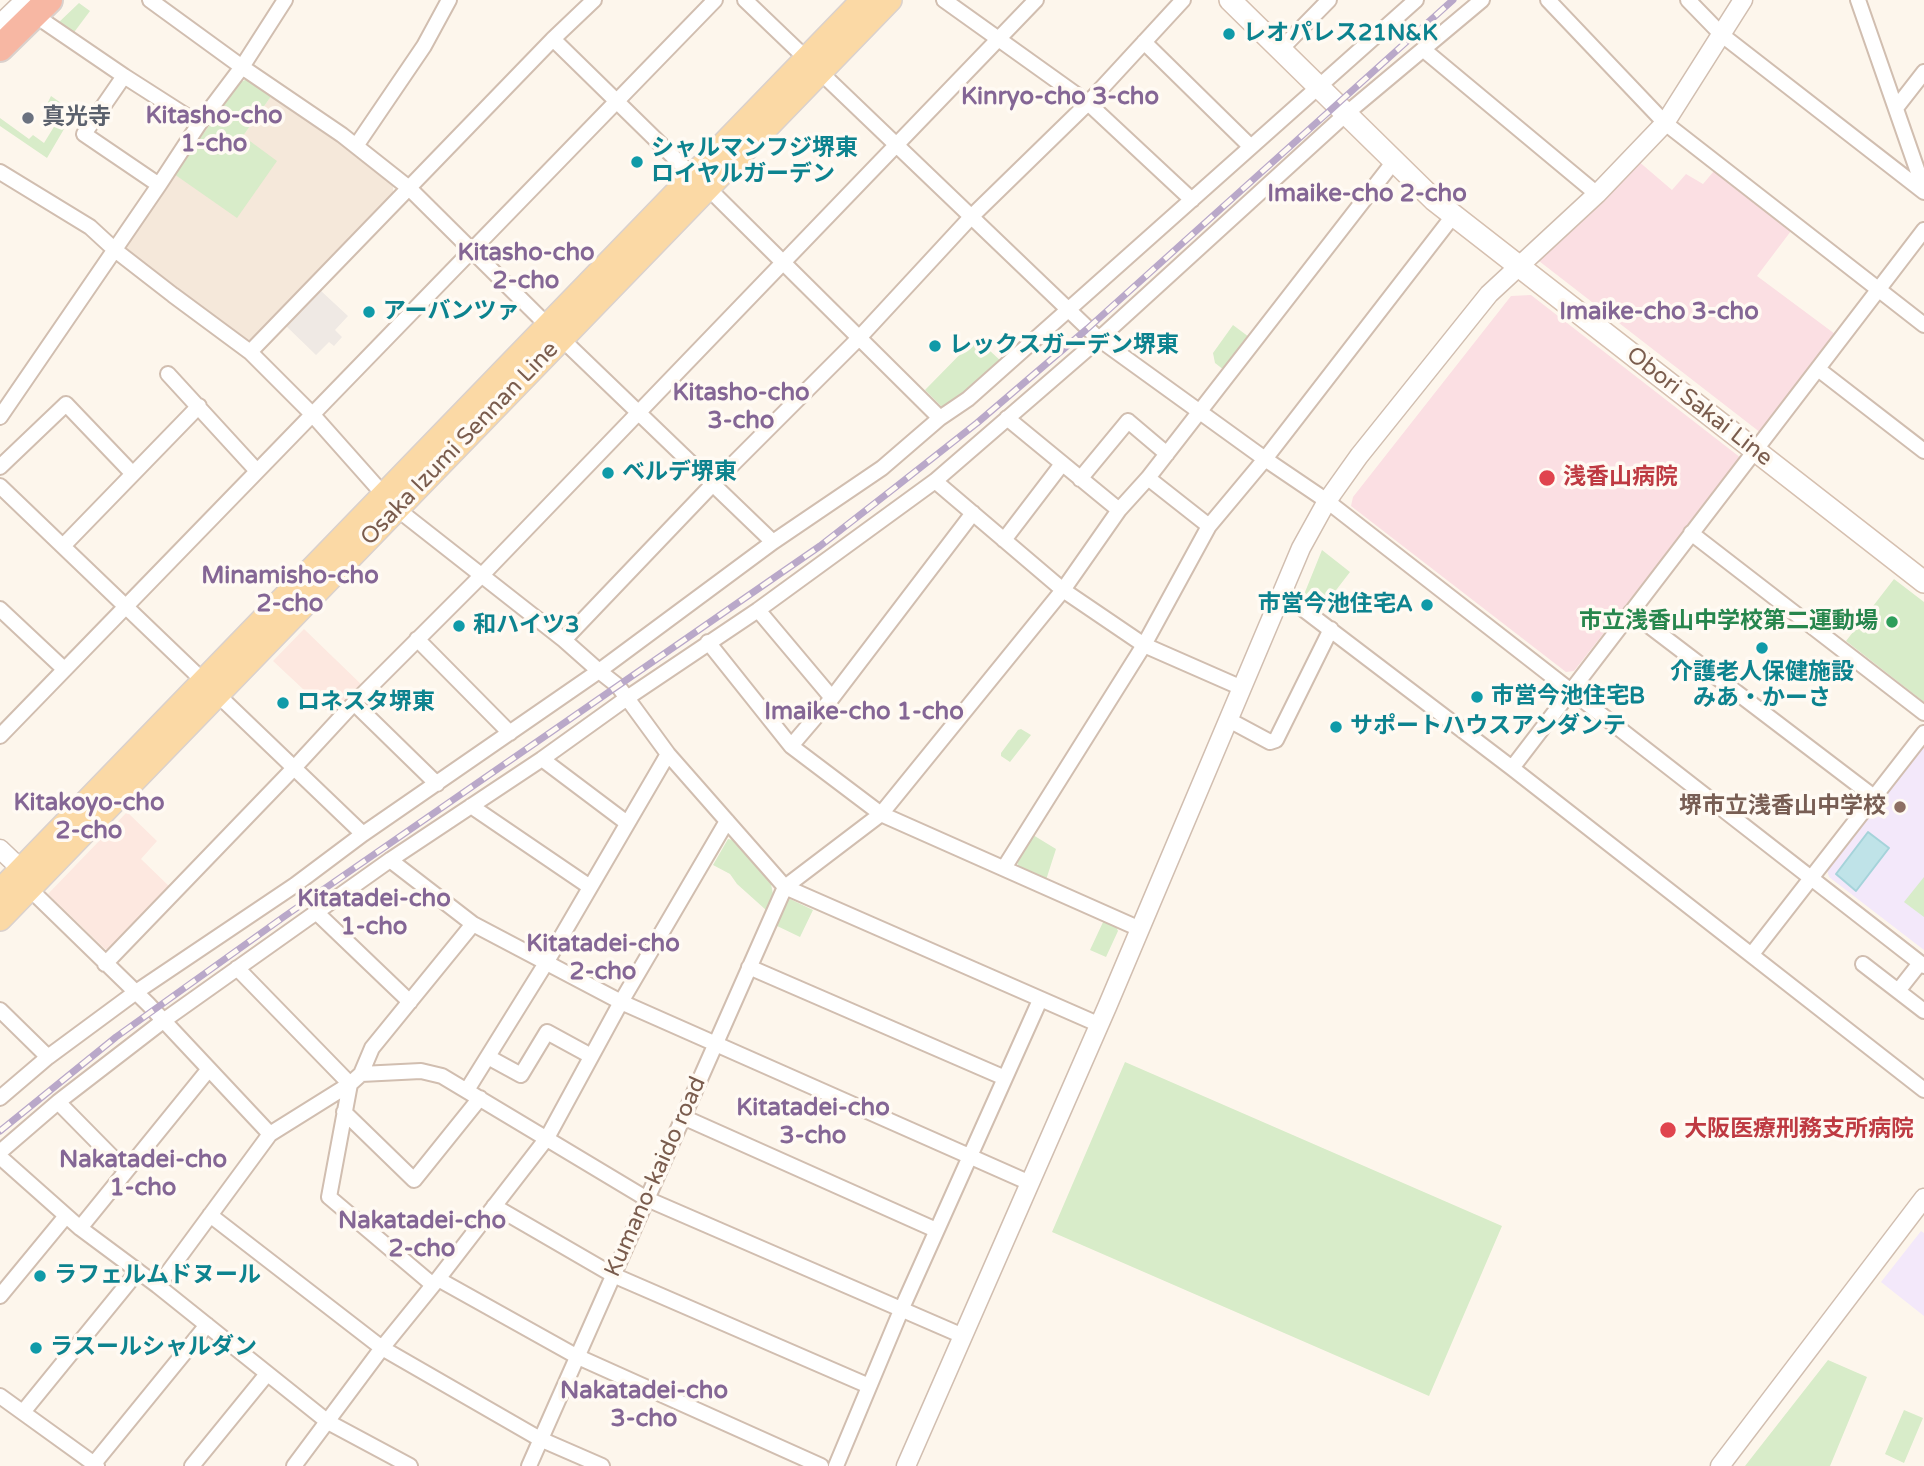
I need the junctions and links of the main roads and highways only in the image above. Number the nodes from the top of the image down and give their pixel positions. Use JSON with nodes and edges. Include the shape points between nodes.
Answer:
{"nodes":[{"id":1,"x":863,"y":0,"type":"edge"},
{"id":2,"x":890,"y":0,"type":"edge"},
{"id":3,"x":1230,"y":0,"type":"edge"},
{"id":4,"x":42,"y":4,"type":"edge"},
{"id":5,"x":2,"y":19,"type":"edge"},
{"id":6,"x":0,"y":50,"type":"edge"},
{"id":7,"x":813,"y":65,"type":"junction"},
{"id":8,"x":1924,"y":582,"type":"edge"},
{"id":9,"x":25,"y":878,"type":"junction"},
{"id":10,"x":0,"y":891,"type":"edge"},
{"id":11,"x":0,"y":919,"type":"edge"}],
"edges":[{"from":1,"to":7,"type":"main road","name":"Osaka Izumi Sennan Line"},
{"from":2,"to":7,"type":"main road","name":"Osaka Izumi Sennan Line"},
{"from":3,"to":8,"type":"main road","name":"Obori Sakai Line","via":[[1453,216]]},
{"from":4,"to":5,"type":"highway"},
{"from":4,"to":6,"type":"highway"},
{"from":7,"to":9,"type":"main road","name":"Osaka Izumi Sennan Line"},
{"from":9,"to":10,"type":"main road","name":"Osaka Izumi Sennan Line"},
{"from":9,"to":11,"type":"main road","name":"Osaka Izumi Sennan Line"}]}
